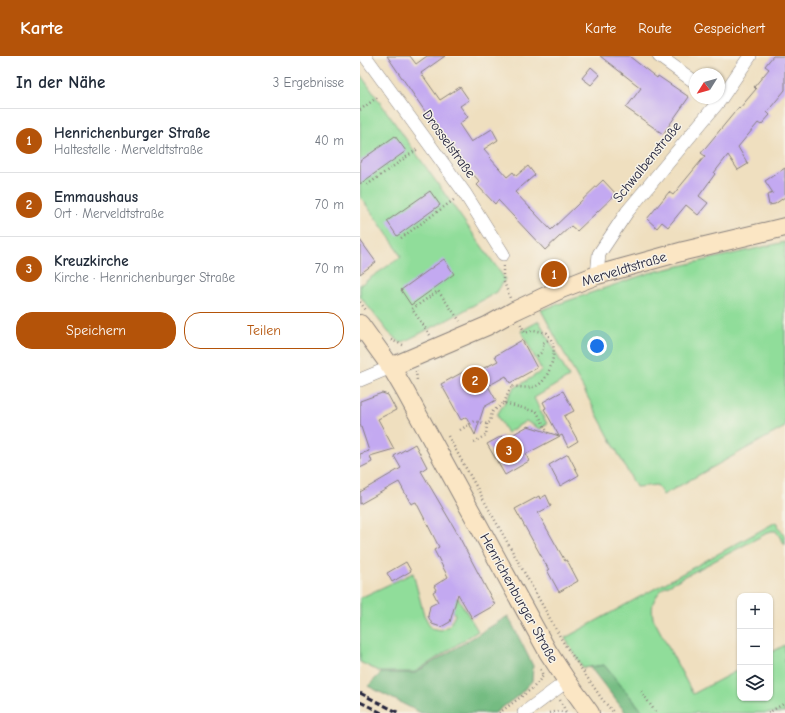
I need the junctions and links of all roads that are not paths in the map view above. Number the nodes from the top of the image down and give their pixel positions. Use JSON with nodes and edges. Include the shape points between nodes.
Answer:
{"nodes":[{"id":1,"x":365,"y":56,"type":"edge"},
{"id":2,"x":659,"y":56,"type":"edge"},
{"id":3,"x":750,"y":56,"type":"edge"},
{"id":4,"x":689,"y":78,"type":"edge"},
{"id":5,"x":725,"y":90,"type":"edge"},
{"id":6,"x":714,"y":104,"type":"edge"},
{"id":7,"x":785,"y":227,"type":"edge"},
{"id":8,"x":503,"y":254,"type":"road end"},
{"id":9,"x":597,"y":275,"type":"junction"},
{"id":10,"x":360,"y":324,"type":"edge"},
{"id":11,"x":391,"y":367,"type":"junction"},
{"id":12,"x":360,"y":380,"type":"edge"},
{"id":13,"x":567,"y":681,"type":"junction"},
{"id":14,"x":524,"y":713,"type":"edge"},
{"id":15,"x":590,"y":713,"type":"edge"}],
"edges":[{"from":1,"to":8,"type":"street","name":"Drosselstraße","via":[[464,192]]},
{"from":2,"to":4,"type":"street"},
{"from":3,"to":5,"type":"street","name":"Schwalbenstraße"},
{"from":6,"to":9,"type":"street","name":"Schwalbenstraße","via":[[627,212],[599,254]]},
{"from":7,"to":9,"type":"main road","name":"Merveldtstraße"},
{"from":9,"to":11,"type":"main road","name":"Merveldtstraße"},
{"from":10,"to":11,"type":"main road","name":"Henrichenburger Straße"},
{"from":11,"to":12,"type":"street","name":"Merveldtstraße"},
{"from":11,"to":13,"type":"main road","name":"Henrichenburger Straße"},
{"from":13,"to":14,"type":"street"},
{"from":13,"to":15,"type":"main road","name":"Henrichenburger Straße"}]}
